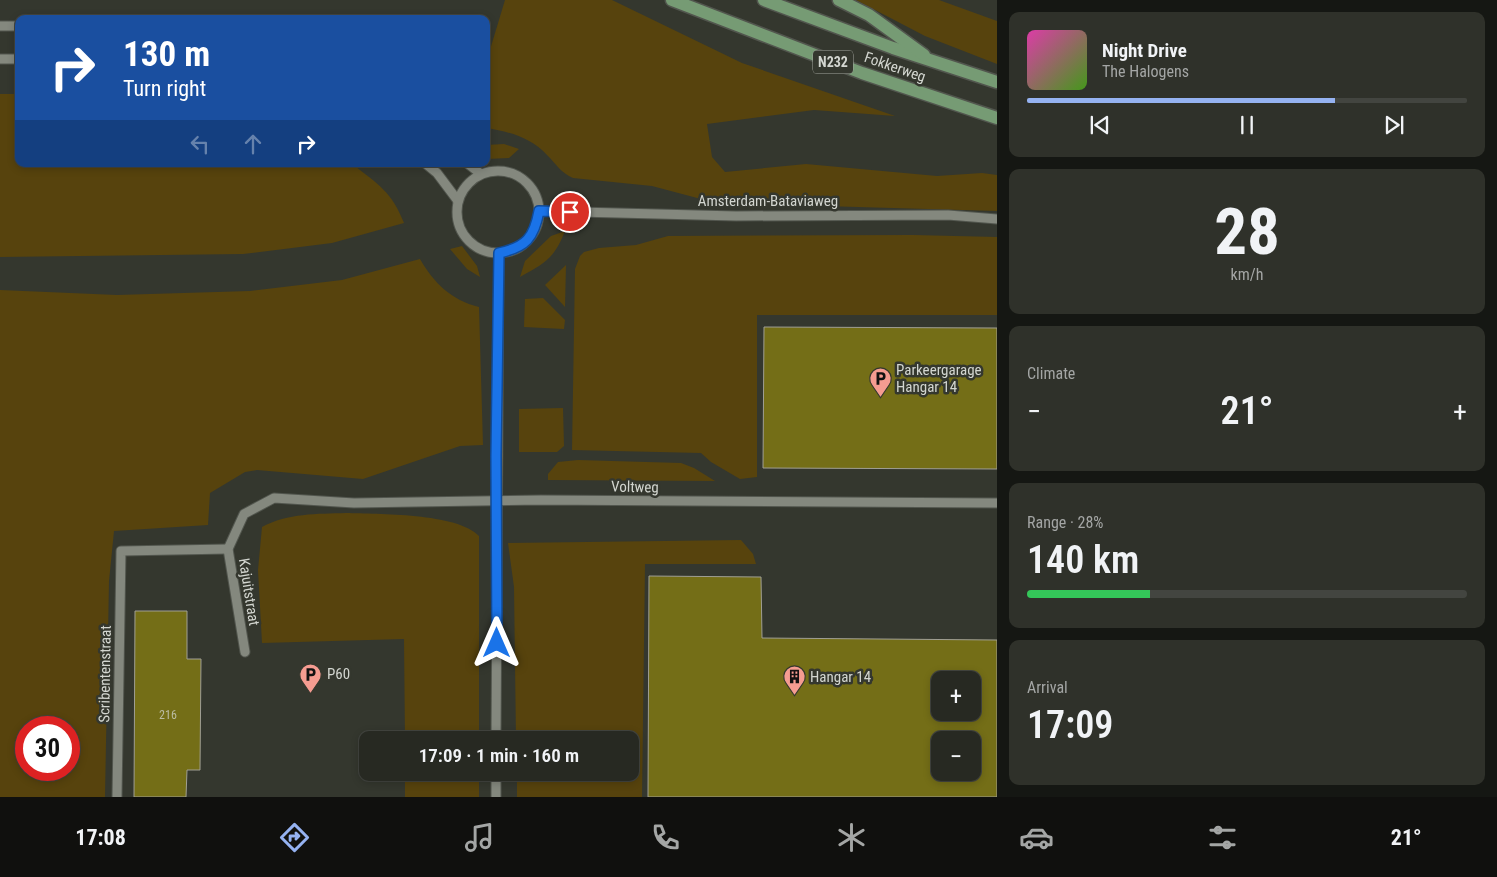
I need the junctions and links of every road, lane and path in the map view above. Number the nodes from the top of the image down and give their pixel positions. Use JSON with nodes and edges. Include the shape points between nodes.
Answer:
{"nodes":[{"id":1,"x":672,"y":0,"type":"edge"},
{"id":2,"x":764,"y":0,"type":"edge"},
{"id":3,"x":839,"y":0,"type":"edge"},
{"id":4,"x":0,"y":26,"type":"edge"},
{"id":5,"x":15,"y":26,"type":"edge"},
{"id":6,"x":0,"y":59,"type":"edge"},
{"id":7,"x":15,"y":59,"type":"edge"},
{"id":8,"x":934,"y":62,"type":"junction"},
{"id":9,"x":997,"y":82,"type":"edge"},
{"id":10,"x":997,"y":118,"type":"edge"},
{"id":11,"x":430,"y":167,"type":"edge"},
{"id":12,"x":472,"y":167,"type":"edge"},
{"id":13,"x":480,"y":174,"type":"junction"},
{"id":14,"x":458,"y":201,"type":"junction"},
{"id":15,"x":539,"y":211,"type":"junction"},
{"id":16,"x":997,"y":220,"type":"edge"},
{"id":17,"x":499,"y":253,"type":"junction"},
{"id":18,"x":274,"y":498,"type":"joint"},
{"id":19,"x":498,"y":501,"type":"junction"},
{"id":20,"x":997,"y":503,"type":"edge"},
{"id":21,"x":228,"y":549,"type":"junction"},
{"id":22,"x":245,"y":652,"type":"dead end"},
{"id":23,"x":496,"y":731,"type":"edge"},
{"id":24,"x":496,"y":781,"type":"edge"},
{"id":25,"x":117,"y":797,"type":"edge"},
{"id":26,"x":496,"y":797,"type":"edge"}],
"edges":[{"from":1,"to":10,"type":"main road","name":"Fokkerweg","number":"N232","via":[[862,73]]},
{"from":2,"to":8,"type":"main road","name":"Fokkerweg","number":"N232"},
{"from":3,"to":8,"type":"main road","number":"N232","via":[[869,15]]},
{"from":4,"to":5,"type":"street"},
{"from":6,"to":7,"type":"street"},
{"from":8,"to":9,"type":"main road","name":"Fokkerweg","number":"N232"},
{"from":11,"to":14,"type":"street"},
{"from":12,"to":13,"type":"street"},
{"from":13,"to":14,"type":"street","via":[[466,185]]},
{"from":13,"to":15,"type":"street","via":[[504,171],[515,174],[528,183],[536,196]]},
{"from":14,"to":17,"type":"street","via":[[461,231],[484,251]]},
{"from":15,"to":16,"type":"street","name":"Amsterdam-Bataviaweg","via":[[736,216],[948,215]]},
{"from":15,"to":17,"type":"street","via":[[536,227],[528,240],[515,249]]},
{"from":17,"to":19,"type":"street"},
{"from":18,"to":19,"type":"street","name":"Voltweg","via":[[354,503]]},
{"from":18,"to":21,"type":"street","name":"Kajuitstraat","via":[[244,514]]},
{"from":19,"to":20,"type":"street","name":"Voltweg"},
{"from":19,"to":23,"type":"street"},
{"from":21,"to":22,"type":"street","name":"Kajuitstraat"},
{"from":21,"to":25,"type":"street","name":"Scribentenstraat","via":[[121,551]]},
{"from":24,"to":26,"type":"street"}]}
